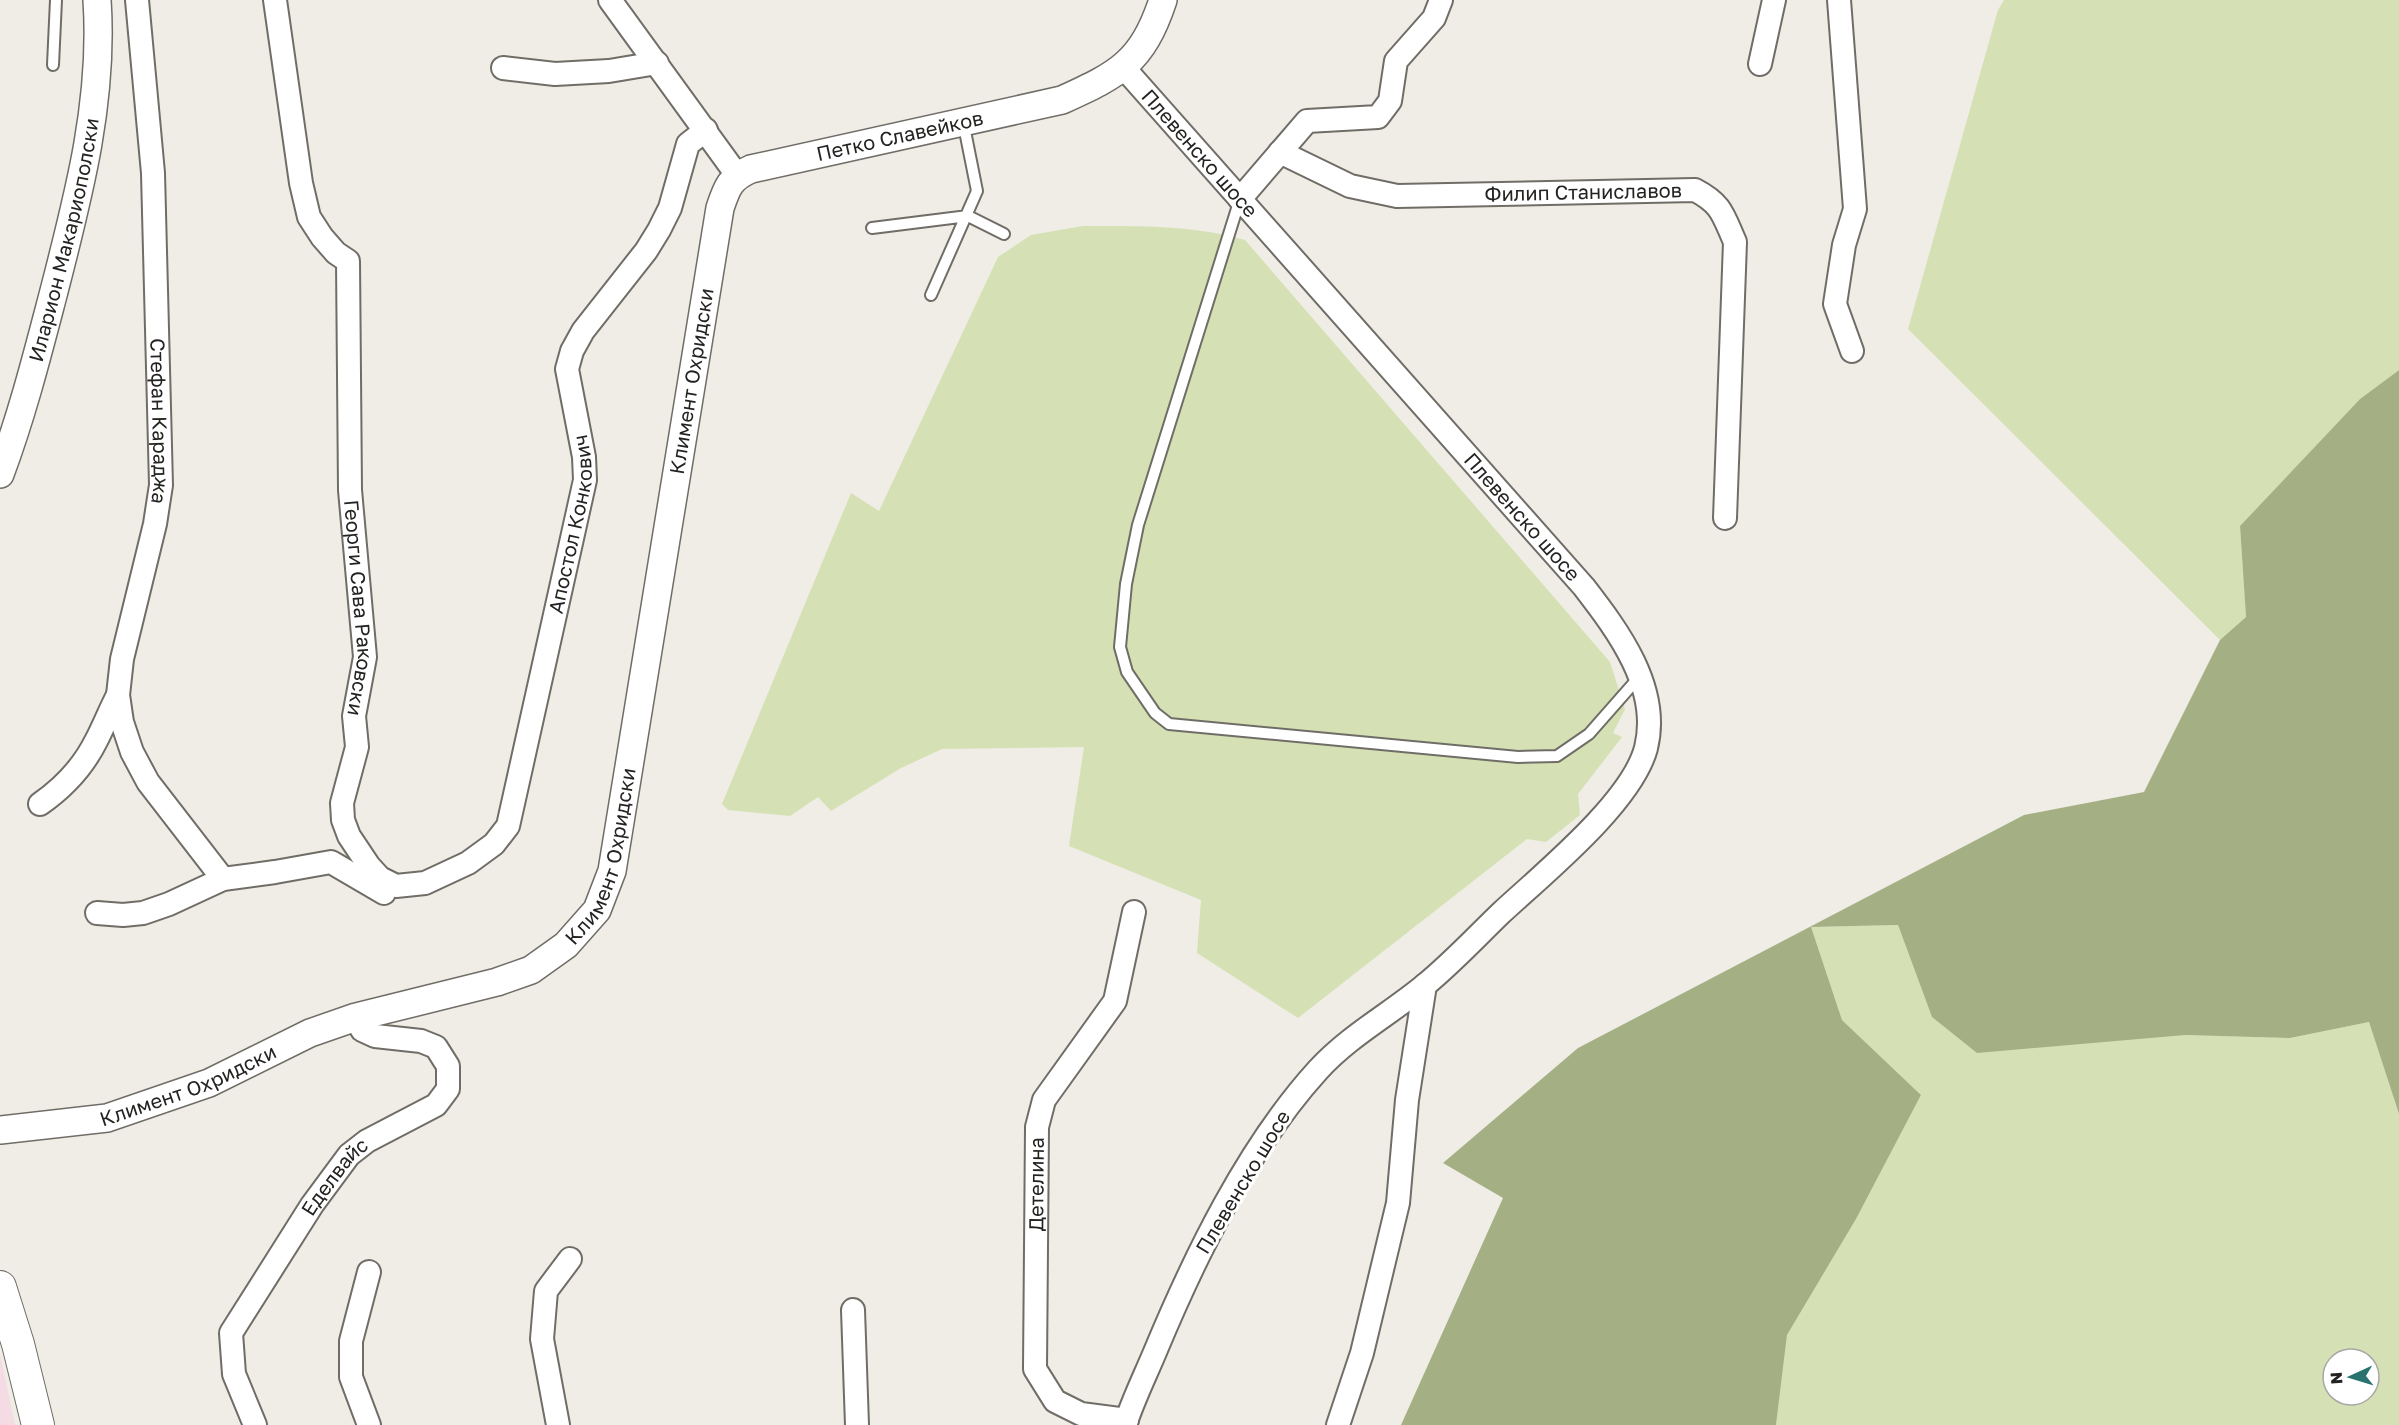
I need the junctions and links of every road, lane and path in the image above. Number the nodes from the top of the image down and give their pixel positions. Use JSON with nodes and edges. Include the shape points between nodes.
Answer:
{"nodes":[{"id":1,"x":56,"y":0,"type":"edge"},
{"id":2,"x":97,"y":0,"type":"edge"},
{"id":3,"x":137,"y":0,"type":"edge"},
{"id":4,"x":275,"y":0,"type":"edge"},
{"id":5,"x":610,"y":0,"type":"edge"},
{"id":6,"x":1162,"y":0,"type":"edge"},
{"id":7,"x":1441,"y":0,"type":"edge"},
{"id":8,"x":1774,"y":0,"type":"edge"},
{"id":9,"x":1839,"y":0,"type":"edge"},
{"id":10,"x":657,"y":63,"type":"junction"},
{"id":11,"x":1760,"y":64,"type":"dead end"},
{"id":12,"x":53,"y":65,"type":"dead end"},
{"id":13,"x":503,"y":68,"type":"dead end"},
{"id":14,"x":1124,"y":68,"type":"junction"},
{"id":15,"x":963,"y":121,"type":"junction"},
{"id":16,"x":706,"y":130,"type":"junction"},
{"id":17,"x":1280,"y":152,"type":"junction"},
{"id":18,"x":738,"y":175,"type":"junction"},
{"id":19,"x":1240,"y":199,"type":"junction"},
{"id":20,"x":968,"y":216,"type":"junction"},
{"id":21,"x":872,"y":228,"type":"dead end"},
{"id":22,"x":1004,"y":234,"type":"dead end"},
{"id":23,"x":931,"y":295,"type":"dead end"},
{"id":24,"x":1852,"y":351,"type":"dead end"},
{"id":25,"x":0,"y":474,"type":"edge"},
{"id":26,"x":1725,"y":518,"type":"dead end"},
{"id":27,"x":1640,"y":676,"type":"junction"},
{"id":28,"x":118,"y":695,"type":"junction"},
{"id":29,"x":40,"y":804,"type":"dead end"},
{"id":30,"x":223,"y":879,"type":"junction"},
{"id":31,"x":396,"y":886,"type":"junction"},
{"id":32,"x":1134,"y":912,"type":"dead end"},
{"id":33,"x":97,"y":913,"type":"dead end"},
{"id":34,"x":1425,"y":985,"type":"junction"},
{"id":35,"x":356,"y":1017,"type":"junction"},
{"id":36,"x":0,"y":1130,"type":"edge"},
{"id":37,"x":570,"y":1259,"type":"dead end"},
{"id":38,"x":369,"y":1272,"type":"dead end"},
{"id":39,"x":0,"y":1287,"type":"edge"},
{"id":40,"x":853,"y":1310,"type":"dead end"},
{"id":41,"x":1126,"y":1422,"type":"edge"},
{"id":42,"x":38,"y":1425,"type":"edge"},
{"id":43,"x":255,"y":1425,"type":"edge"},
{"id":44,"x":369,"y":1425,"type":"edge"},
{"id":45,"x":558,"y":1425,"type":"edge"},
{"id":46,"x":857,"y":1425,"type":"edge"},
{"id":47,"x":1338,"y":1425,"type":"edge"}],
"edges":[{"from":1,"to":12,"type":"lane"},
{"from":2,"to":25,"type":"street","name":"Иларион Макариополски","via":[[96,84],[89,145],[19,424]]},
{"from":3,"to":28,"type":"street","name":"Стефан Караджа","via":[[153,172],[160,485],[155,524],[122,659]]},
{"from":4,"to":31,"type":"street","name":"Георги Сава Раковски","via":[[309,217],[336,253],[348,261],[350,490],[365,657],[354,716],[357,747],[342,803],[343,820],[348,836],[369,866],[380,878]]},
{"from":5,"to":10,"type":"street"},
{"from":6,"to":14,"type":"street","via":[[1141,49]]},
{"from":7,"to":17,"type":"street","via":[[1434,18],[1396,61],[1390,101],[1378,117],[1307,121]]},
{"from":8,"to":11,"type":"street"},
{"from":9,"to":24,"type":"street","via":[[1855,208],[1834,304]]},
{"from":10,"to":13,"type":"street","via":[[555,74]]},
{"from":10,"to":16,"type":"street"},
{"from":14,"to":15,"type":"street","name":"Петко Славейков","via":[[1062,100]]},
{"from":14,"to":19,"type":"street","name":"Плевенско шосе"},
{"from":15,"to":18,"type":"street","name":"Петко Славейков"},
{"from":15,"to":20,"type":"lane","via":[[977,191]]},
{"from":16,"to":18,"type":"street"},
{"from":16,"to":31,"type":"street","name":"Апостол Конкович","via":[[688,144],[674,198],[659,230],[572,351],[567,369],[585,480],[508,826],[494,844],[468,863],[425,883]]},
{"from":17,"to":19,"type":"street"},
{"from":17,"to":26,"type":"street","name":"Филип Станиславов","via":[[1350,186],[1397,196],[1695,190],[1712,199],[1735,242]]},
{"from":18,"to":35,"type":"street","name":"Климент Охридски","via":[[727,188],[720,208],[612,871],[597,910],[566,945],[531,970]]},
{"from":19,"to":27,"type":"street","name":"Плевенско шосе","via":[[1584,587],[1613,625]]},
{"from":19,"to":27,"type":"lane","via":[[1138,525],[1126,584],[1120,647],[1127,672],[1155,713],[1169,724],[1518,757],[1557,756],[1589,734]]},
{"from":20,"to":21,"type":"lane"},
{"from":20,"to":22,"type":"lane"},
{"from":20,"to":23,"type":"lane"},
{"from":27,"to":34,"type":"street","name":"Плевенско шосе","via":[[1647,707],[1646,748],[1639,767],[1616,801]]},
{"from":28,"to":29,"type":"street","via":[[96,743],[64,787]]},
{"from":28,"to":30,"type":"street","name":"Стефан Караджа","via":[[132,752],[148,782]]},
{"from":30,"to":31,"type":"street","via":[[331,862],[389,897]]},
{"from":30,"to":33,"type":"street","via":[[143,913]]},
{"from":32,"to":41,"type":"street","name":"Детелина","via":[[1115,1001],[1044,1100],[1037,1127],[1035,1369],[1055,1401],[1081,1414]]},
{"from":34,"to":41,"type":"street","name":"Плевенско шосе","via":[[1357,1035],[1319,1069],[1286,1109],[1201,1248]]},
{"from":34,"to":47,"type":"street","via":[[1407,1100],[1398,1203],[1362,1353]]},
{"from":35,"to":36,"type":"street","name":"Климент Охридски","via":[[310,1033],[209,1083],[107,1118]]},
{"from":35,"to":43,"type":"street","name":"Еделвайс","via":[[362,1030],[375,1036],[420,1041],[436,1047],[448,1065],[448,1089],[436,1105],[366,1141],[349,1155],[312,1204],[231,1333],[234,1374]]},
{"from":37,"to":45,"type":"street","via":[[546,1291],[542,1339]]},
{"from":38,"to":44,"type":"street","via":[[351,1341],[351,1377]]},
{"from":39,"to":42,"type":"main road"},
{"from":40,"to":46,"type":"street"}]}
